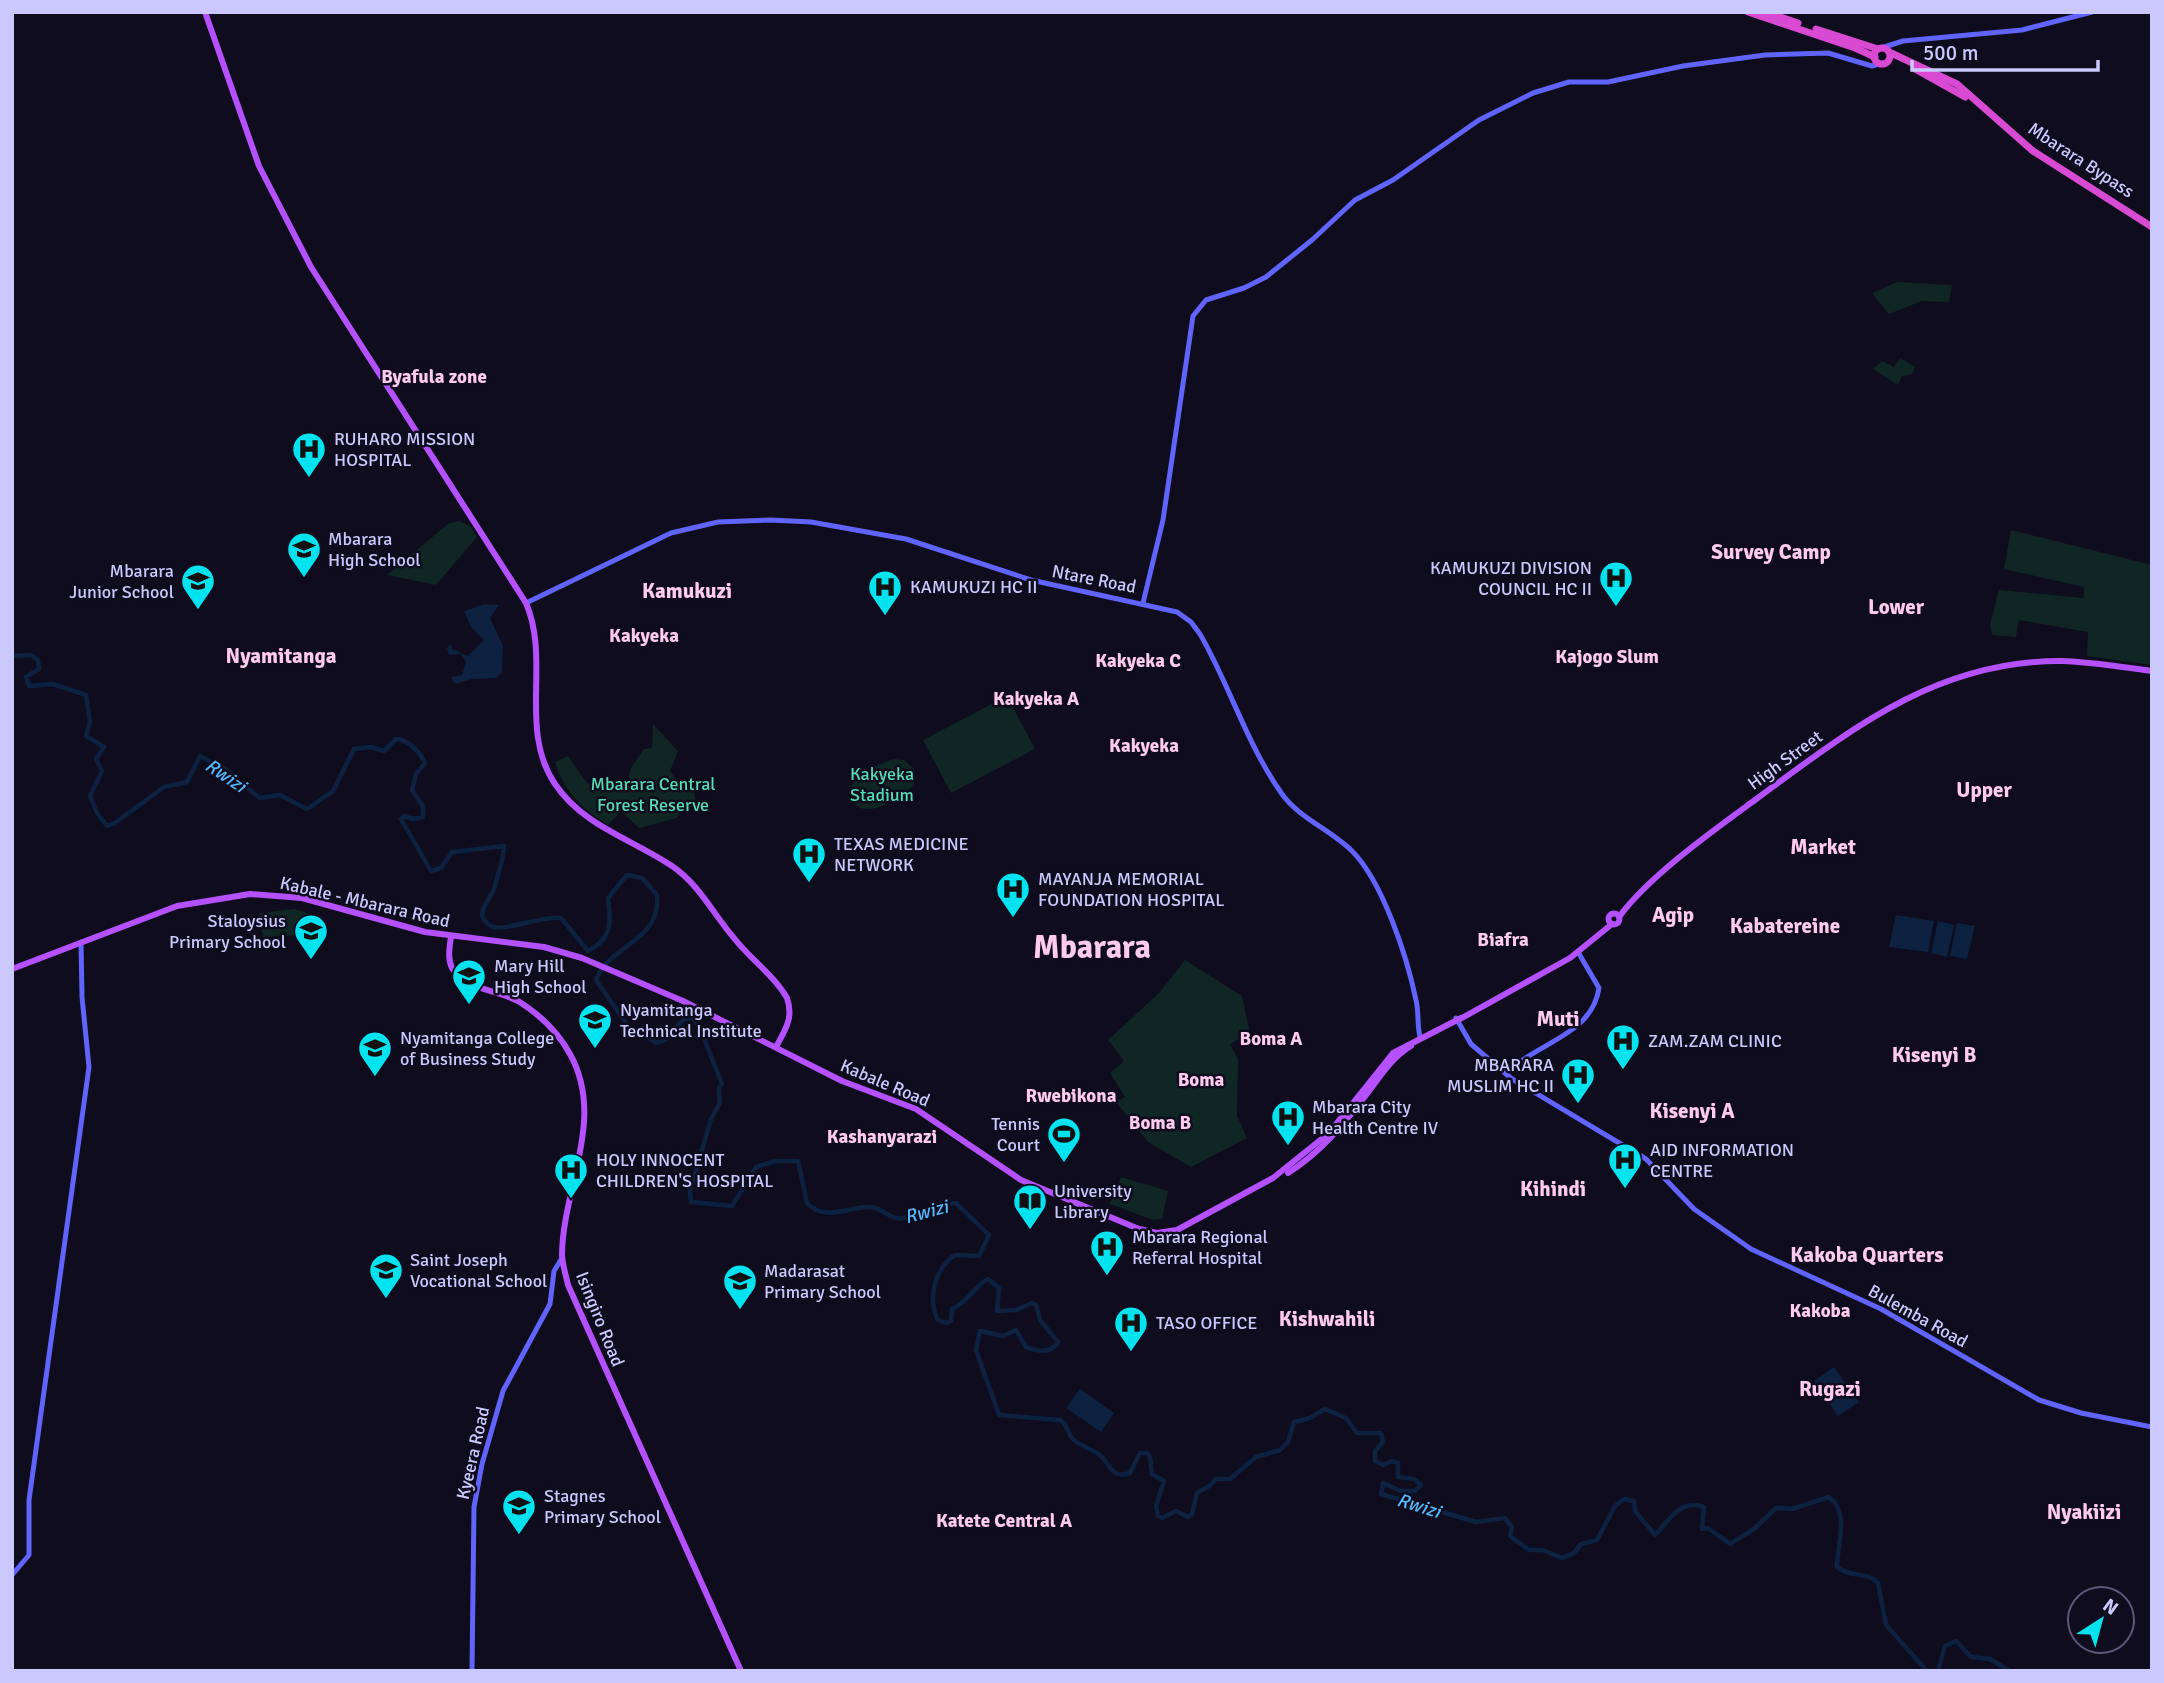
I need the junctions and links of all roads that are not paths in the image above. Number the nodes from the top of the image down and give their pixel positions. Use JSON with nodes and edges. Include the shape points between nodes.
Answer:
{"nodes":[{"id":1,"x":205,"y":12,"type":"edge"},
{"id":2,"x":1748,"y":12,"type":"edge"},
{"id":3,"x":1766,"y":12,"type":"edge"},
{"id":4,"x":2092,"y":12,"type":"edge"},
{"id":5,"x":1898,"y":43,"type":"junction"},
{"id":6,"x":1880,"y":48,"type":"junction"},
{"id":7,"x":1875,"y":57,"type":"junction"},
{"id":8,"x":1887,"y":59,"type":"junction"},
{"id":9,"x":1861,"y":63,"type":"junction"},
{"id":10,"x":2152,"y":227,"type":"edge"},
{"id":11,"x":2152,"y":233,"type":"edge"},
{"id":12,"x":526,"y":603,"type":"junction"},
{"id":13,"x":1143,"y":603,"type":"junction"},
{"id":14,"x":2152,"y":671,"type":"edge"},
{"id":15,"x":451,"y":936,"type":"junction"},
{"id":16,"x":81,"y":942,"type":"junction"},
{"id":17,"x":1578,"y":952,"type":"junction"},
{"id":18,"x":595,"y":964,"type":"joint"},
{"id":19,"x":12,"y":970,"type":"edge"},
{"id":20,"x":766,"y":974,"type":"junction"},
{"id":21,"x":1458,"y":1019,"type":"junction"},
{"id":22,"x":1420,"y":1037,"type":"junction"},
{"id":23,"x":1406,"y":1046,"type":"junction"},
{"id":24,"x":776,"y":1047,"type":"junction"},
{"id":25,"x":1506,"y":1074,"type":"junction"},
{"id":26,"x":562,"y":1258,"type":"junction"},
{"id":27,"x":2152,"y":1427,"type":"edge"},
{"id":28,"x":12,"y":1575,"type":"edge"},
{"id":29,"x":472,"y":1671,"type":"edge"},
{"id":30,"x":741,"y":1671,"type":"edge"}],
"edges":[{"from":1,"to":12,"type":"main road","via":[[259,166],[311,267]]},
{"from":2,"to":7,"type":"highway"},
{"from":3,"to":6,"type":"highway"},
{"from":4,"to":5,"type":"main road","via":[[2022,30]]},
{"from":5,"to":6,"type":"main road"},
{"from":5,"to":8,"type":"main road"},
{"from":6,"to":7,"type":"highway"},
{"from":6,"to":8,"type":"highway"},
{"from":7,"to":8,"type":"highway"},
{"from":7,"to":9,"type":"main road","via":[[1870,63]]},
{"from":8,"to":9,"type":"main road","via":[[1872,66]]},
{"from":8,"to":10,"type":"highway","name":"Mbarara Bypass","via":[[1957,84],[2033,151]]},
{"from":8,"to":11,"type":"highway","name":"Mbarara Bypass","via":[[1953,88],[2032,155]]},
{"from":9,"to":13,"type":"main road","via":[[1836,53],[1765,55],[1608,82],[1561,83],[1479,120],[1387,184],[1343,208],[1262,280],[1202,302],[1193,316],[1163,520]]},
{"from":12,"to":13,"type":"main road","name":"Ntare Road","via":[[671,533],[721,522],[771,520],[906,538],[1031,580]]},
{"from":12,"to":20,"type":"main road","via":[[537,638],[537,739],[554,783],[585,817],[685,876]]},
{"from":13,"to":22,"type":"main road","name":"Ntare Road","via":[[1177,612],[1191,622],[1282,794],[1368,869],[1408,971]]},
{"from":14,"to":17,"type":"main road","name":"High Street","via":[[2064,661],[2013,665],[1930,687],[1867,719],[1732,817]]},
{"from":15,"to":16,"type":"main road","name":"Kabale - Mbarara Road","via":[[302,898],[258,894],[185,904]]},
{"from":15,"to":18,"type":"main road","name":"Kabale - Mbarara Road","via":[[544,947]]},
{"from":15,"to":26,"type":"main road","name":"Isingiro Road","via":[[449,957],[457,974],[531,1010],[560,1039],[577,1069],[585,1125],[564,1224]]},
{"from":16,"to":19,"type":"main road","name":"Kabale - Mbarara Road"},
{"from":16,"to":28,"type":"main road","via":[[88,1074],[29,1500],[29,1551]]},
{"from":17,"to":21,"type":"main road"},
{"from":17,"to":25,"type":"main road","via":[[1599,988],[1586,1020],[1522,1058]]},
{"from":18,"to":24,"type":"main road","name":"Kabale Road","via":[[683,1000]]},
{"from":20,"to":24,"type":"main road","via":[[790,1007],[788,1026]]},
{"from":20,"to":24,"type":"main road","via":[[780,985],[792,1006]]},
{"from":21,"to":22,"type":"main road"},
{"from":21,"to":23,"type":"main road"},
{"from":21,"to":25,"type":"main road","name":"Bulemba Road","via":[[1471,1044]]},
{"from":22,"to":23,"type":"main road"},
{"from":23,"to":24,"type":"main road","name":"Kabale Road","via":[[1383,1063],[1323,1140],[1273,1178],[1177,1230],[1144,1231],[1028,1184],[923,1113],[842,1081]]},
{"from":25,"to":27,"type":"main road","name":"Bulemba Road","via":[[1646,1159],[1695,1209],[1751,1249],[1881,1309],[2039,1400]]},
{"from":26,"to":29,"type":"main road","name":"Kyeera Road","via":[[554,1271],[550,1304],[503,1391],[478,1482]]},
{"from":26,"to":30,"type":"main road","name":"Isingiro Road","via":[[575,1303]]}]}
